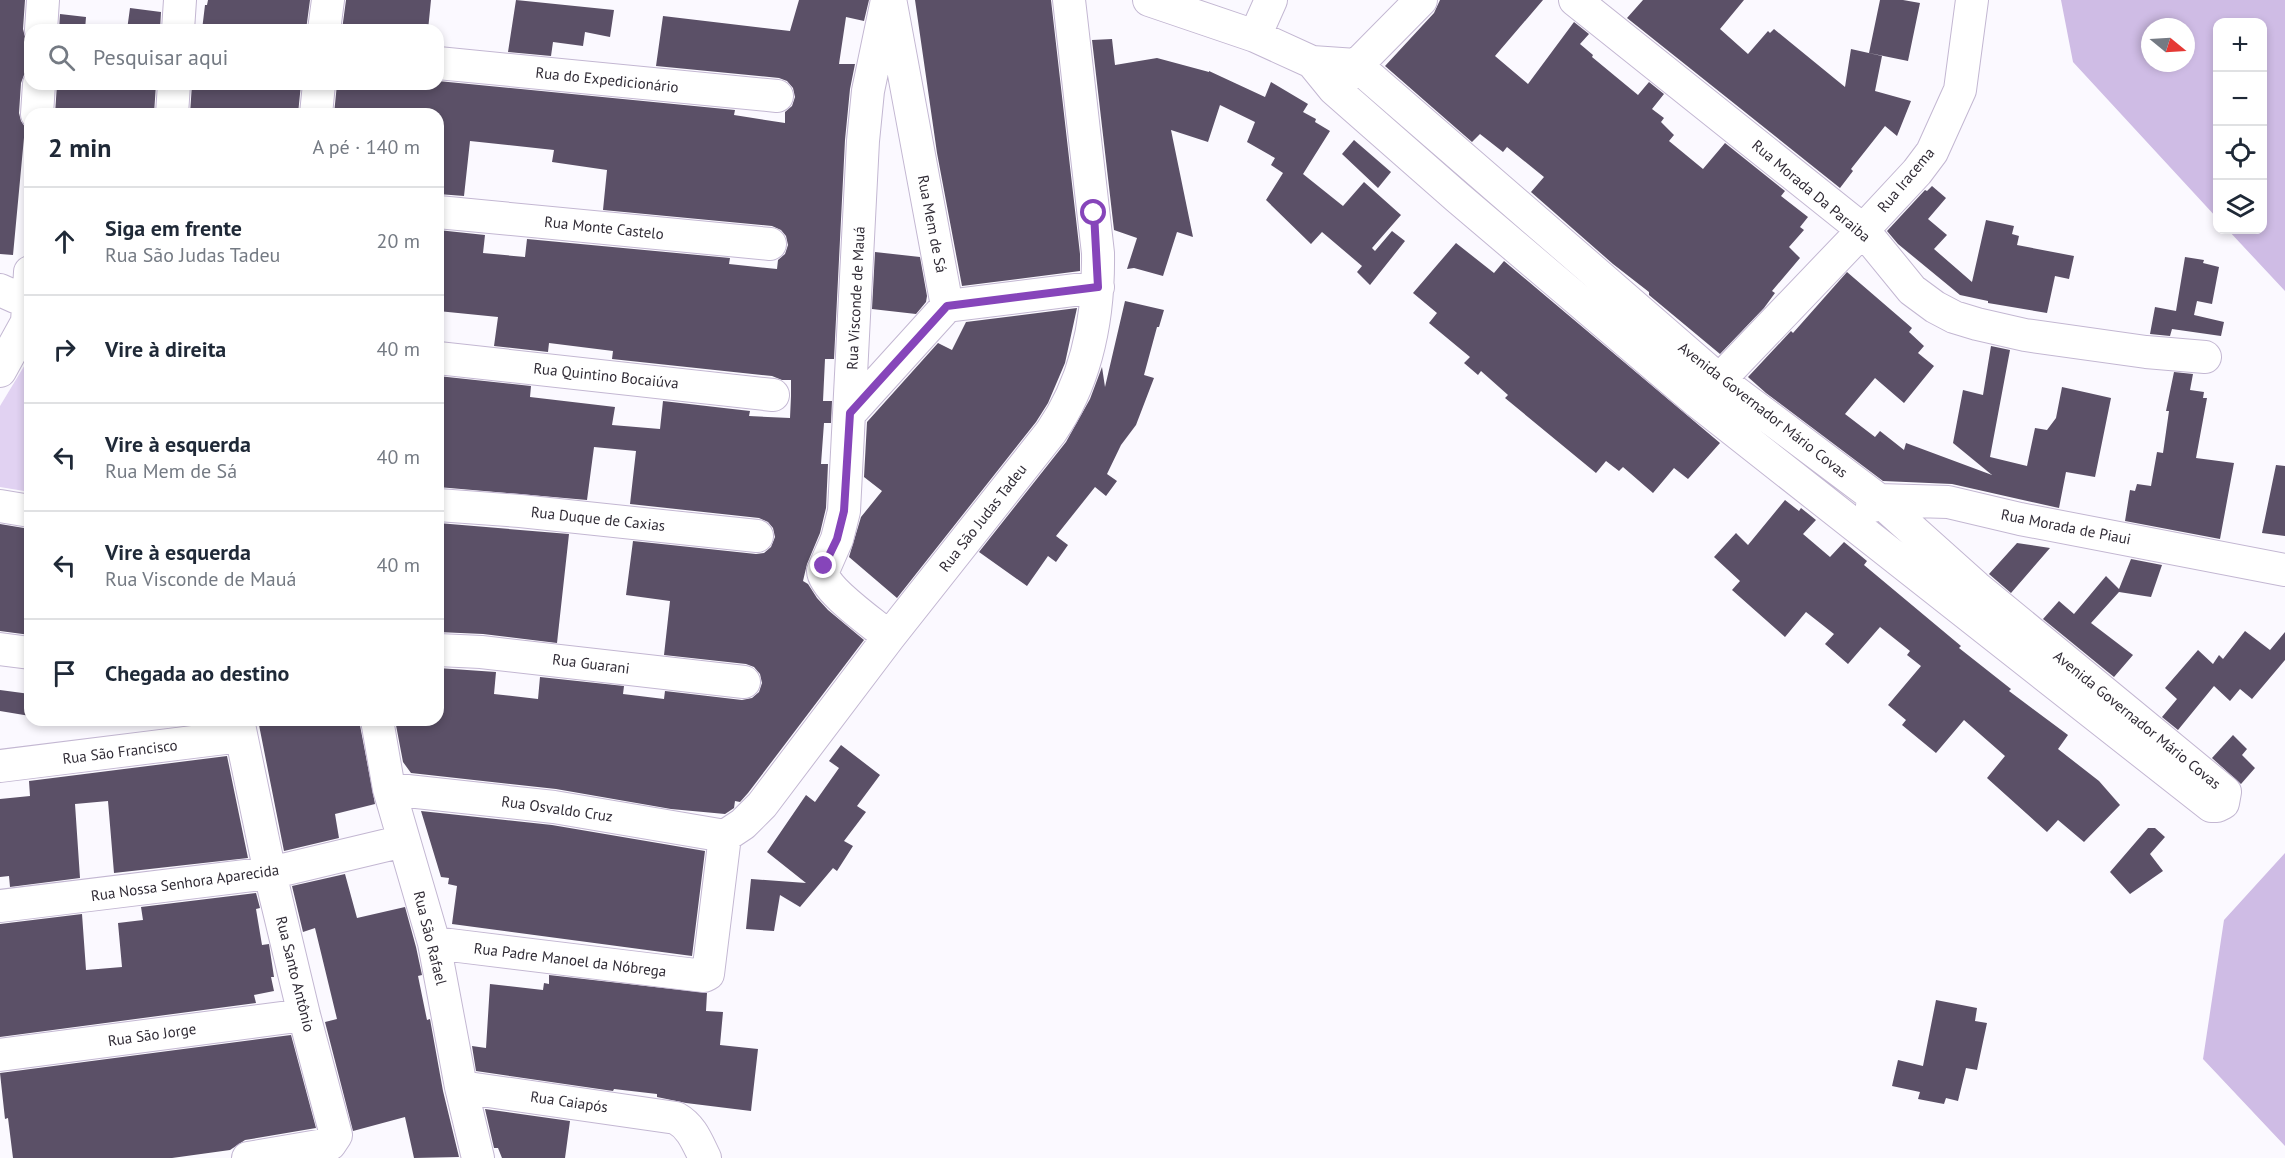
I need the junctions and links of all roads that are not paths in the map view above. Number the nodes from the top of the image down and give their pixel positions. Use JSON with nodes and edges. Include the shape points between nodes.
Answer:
{"nodes":[{"id":1,"x":43,"y":0,"type":"edge"},
{"id":2,"x":180,"y":0,"type":"edge"},
{"id":3,"x":328,"y":0,"type":"edge"},
{"id":4,"x":888,"y":0,"type":"edge"},
{"id":5,"x":1069,"y":0,"type":"edge"},
{"id":6,"x":1149,"y":0,"type":"edge"},
{"id":7,"x":1271,"y":0,"type":"edge"},
{"id":8,"x":1421,"y":0,"type":"edge"},
{"id":9,"x":1575,"y":0,"type":"edge"},
{"id":10,"x":1972,"y":0,"type":"edge"},
{"id":11,"x":41,"y":24,"type":"edge"},
{"id":12,"x":178,"y":24,"type":"edge"},
{"id":13,"x":325,"y":24,"type":"edge"},
{"id":14,"x":1255,"y":36,"type":"junction"},
{"id":15,"x":1312,"y":62,"type":"junction"},
{"id":16,"x":444,"y":64,"type":"edge"},
{"id":17,"x":1356,"y":65,"type":"junction"},
{"id":18,"x":1334,"y":88,"type":"junction"},
{"id":19,"x":39,"y":90,"type":"edge"},
{"id":20,"x":174,"y":90,"type":"edge"},
{"id":21,"x":318,"y":90,"type":"edge"},
{"id":22,"x":777,"y":96,"type":"dead end"},
{"id":23,"x":37,"y":108,"type":"edge"},
{"id":24,"x":172,"y":108,"type":"edge"},
{"id":25,"x":317,"y":108,"type":"edge"},
{"id":26,"x":444,"y":213,"type":"edge"},
{"id":27,"x":1863,"y":231,"type":"junction"},
{"id":28,"x":1530,"y":238,"type":"junction"},
{"id":29,"x":770,"y":244,"type":"dead end"},
{"id":30,"x":1098,"y":287,"type":"junction"},
{"id":31,"x":0,"y":290,"type":"edge"},
{"id":32,"x":947,"y":306,"type":"junction"},
{"id":33,"x":24,"y":316,"type":"edge"},
{"id":34,"x":24,"y":330,"type":"edge"},
{"id":35,"x":2205,"y":357,"type":"dead end"},
{"id":36,"x":444,"y":359,"type":"edge"},
{"id":37,"x":0,"y":371,"type":"edge"},
{"id":38,"x":1708,"y":391,"type":"junction"},
{"id":39,"x":773,"y":395,"type":"dead end"},
{"id":40,"x":850,"y":413,"type":"junction"},
{"id":41,"x":1879,"y":500,"type":"junction"},
{"id":42,"x":444,"y":505,"type":"edge"},
{"id":43,"x":0,"y":506,"type":"edge"},
{"id":44,"x":24,"y":510,"type":"edge"},
{"id":45,"x":1854,"y":524,"type":"junction"},
{"id":46,"x":757,"y":536,"type":"dead end"},
{"id":47,"x":2285,"y":570,"type":"edge"},
{"id":48,"x":889,"y":637,"type":"junction"},
{"id":49,"x":0,"y":649,"type":"edge"},
{"id":50,"x":444,"y":650,"type":"edge"},
{"id":51,"x":24,"y":652,"type":"edge"},
{"id":52,"x":744,"y":682,"type":"dead end"},
{"id":53,"x":378,"y":726,"type":"edge"},
{"id":54,"x":239,"y":728,"type":"edge"},
{"id":55,"x":0,"y":766,"type":"edge"},
{"id":56,"x":389,"y":789,"type":"junction"},
{"id":57,"x":725,"y":836,"type":"junction"},
{"id":58,"x":404,"y":841,"type":"junction"},
{"id":59,"x":270,"y":873,"type":"junction"},
{"id":60,"x":0,"y":906,"type":"edge"},
{"id":61,"x":434,"y":943,"type":"junction"},
{"id":62,"x":304,"y":1015,"type":"junction"},
{"id":63,"x":0,"y":1055,"type":"edge"},
{"id":64,"x":461,"y":1087,"type":"junction"},
{"id":65,"x":248,"y":1158,"type":"edge"},
{"id":66,"x":478,"y":1158,"type":"edge"},
{"id":67,"x":705,"y":1158,"type":"edge"}],
"edges":[{"from":1,"to":11,"type":"street"},
{"from":2,"to":12,"type":"street"},
{"from":3,"to":13,"type":"street"},
{"from":4,"to":32,"type":"street","name":"Rua Mem de Sá"},
{"from":4,"to":40,"type":"street","name":"Rua Visconde de Mauá","via":[[868,91],[863,141]]},
{"from":5,"to":30,"type":"street","name":"Rua São Judas Tadeu","via":[[1096,233]]},
{"from":6,"to":14,"type":"street"},
{"from":7,"to":14,"type":"street"},
{"from":8,"to":17,"type":"street"},
{"from":9,"to":27,"type":"street","name":"Rua Morada Da Paraiba"},
{"from":10,"to":27,"type":"street","name":"Rua Iracema","via":[[1960,90],[1948,120],[1917,172]]},
{"from":14,"to":15,"type":"street"},
{"from":15,"to":17,"type":"street"},
{"from":15,"to":18,"type":"street","name":"Avenida Governador Mário Covas"},
{"from":16,"to":22,"type":"street","name":"Rua do Expedicionário"},
{"from":17,"to":18,"type":"street"},
{"from":17,"to":28,"type":"street","name":"Avenida Governador Mário Covas","via":[[1405,106]]},
{"from":18,"to":28,"type":"street","name":"Avenida Governador Mário Covas","via":[[1457,197]]},
{"from":19,"to":23,"type":"street"},
{"from":20,"to":24,"type":"street"},
{"from":21,"to":25,"type":"street"},
{"from":26,"to":29,"type":"street","name":"Rua Monte Castelo"},
{"from":27,"to":35,"type":"street","name":"Rua Morada Da Paraiba","via":[[1912,290],[1954,317],[2025,335]]},
{"from":27,"to":38,"type":"street","name":"Rua Iracema"},
{"from":28,"to":38,"type":"street","name":"Avenida Governador Mário Covas"},
{"from":30,"to":32,"type":"street"},
{"from":30,"to":48,"type":"street","name":"Rua São Judas Tadeu","via":[[1083,372],[1060,420]]},
{"from":31,"to":33,"type":"street"},
{"from":32,"to":40,"type":"street"},
{"from":34,"to":37,"type":"street"},
{"from":36,"to":39,"type":"street","name":"Rua Quintino Bocaiúva"},
{"from":38,"to":41,"type":"street","name":"Avenida Governador Mário Covas"},
{"from":38,"to":45,"type":"street","name":"Avenida Governador Mário Covas"},
{"from":40,"to":48,"type":"street","name":"Rua Visconde de Mauá","via":[[844,511],[824,566],[824,577]]},
{"from":41,"to":45,"type":"street"},
{"from":41,"to":45,"type":"street","name":"Avenida Governador Mário Covas","via":[[1976,587],[2225,792],[2223,803],[2211,806]]},
{"from":41,"to":47,"type":"street","name":"Rua Morada de Piaui","via":[[1948,502]]},
{"from":42,"to":46,"type":"street","name":"Rua Duque de Caxias"},
{"from":43,"to":44,"type":"street"},
{"from":48,"to":57,"type":"street","name":"Rua São Judas Tadeu","via":[[762,805]]},
{"from":49,"to":51,"type":"street"},
{"from":50,"to":52,"type":"street","name":"Rua Guarani","via":[[481,651]]},
{"from":53,"to":56,"type":"street","name":"Rua São Rafael"},
{"from":54,"to":55,"type":"street","name":"Rua São Francisco"},
{"from":54,"to":59,"type":"street","name":"Rua Santo Antônio"},
{"from":56,"to":57,"type":"street","name":"Rua Osvaldo Cruz","via":[[554,807]]},
{"from":56,"to":58,"type":"street","name":"Rua São Rafael"},
{"from":57,"to":61,"type":"street","name":"Rua Padre Manoel da Nóbrega","via":[[710,969],[705,976]]},
{"from":58,"to":59,"type":"street","name":"Rua Nossa Senhora Aparecida"},
{"from":58,"to":61,"type":"street","name":"Rua São Rafael"},
{"from":59,"to":60,"type":"street","name":"Rua Nossa Senhora Aparecida"},
{"from":59,"to":62,"type":"street","name":"Rua Santo Antônio"},
{"from":61,"to":64,"type":"street","name":"Rua São Rafael"},
{"from":62,"to":63,"type":"street","name":"Rua São Jorge"},
{"from":62,"to":65,"type":"street","name":"Rua Santo Antônio","via":[[336,1137],[330,1144]]},
{"from":64,"to":66,"type":"street","name":"Rua São Rafael"},
{"from":64,"to":67,"type":"street","name":"Rua Caiapós","via":[[676,1118],[692,1131]]}]}
